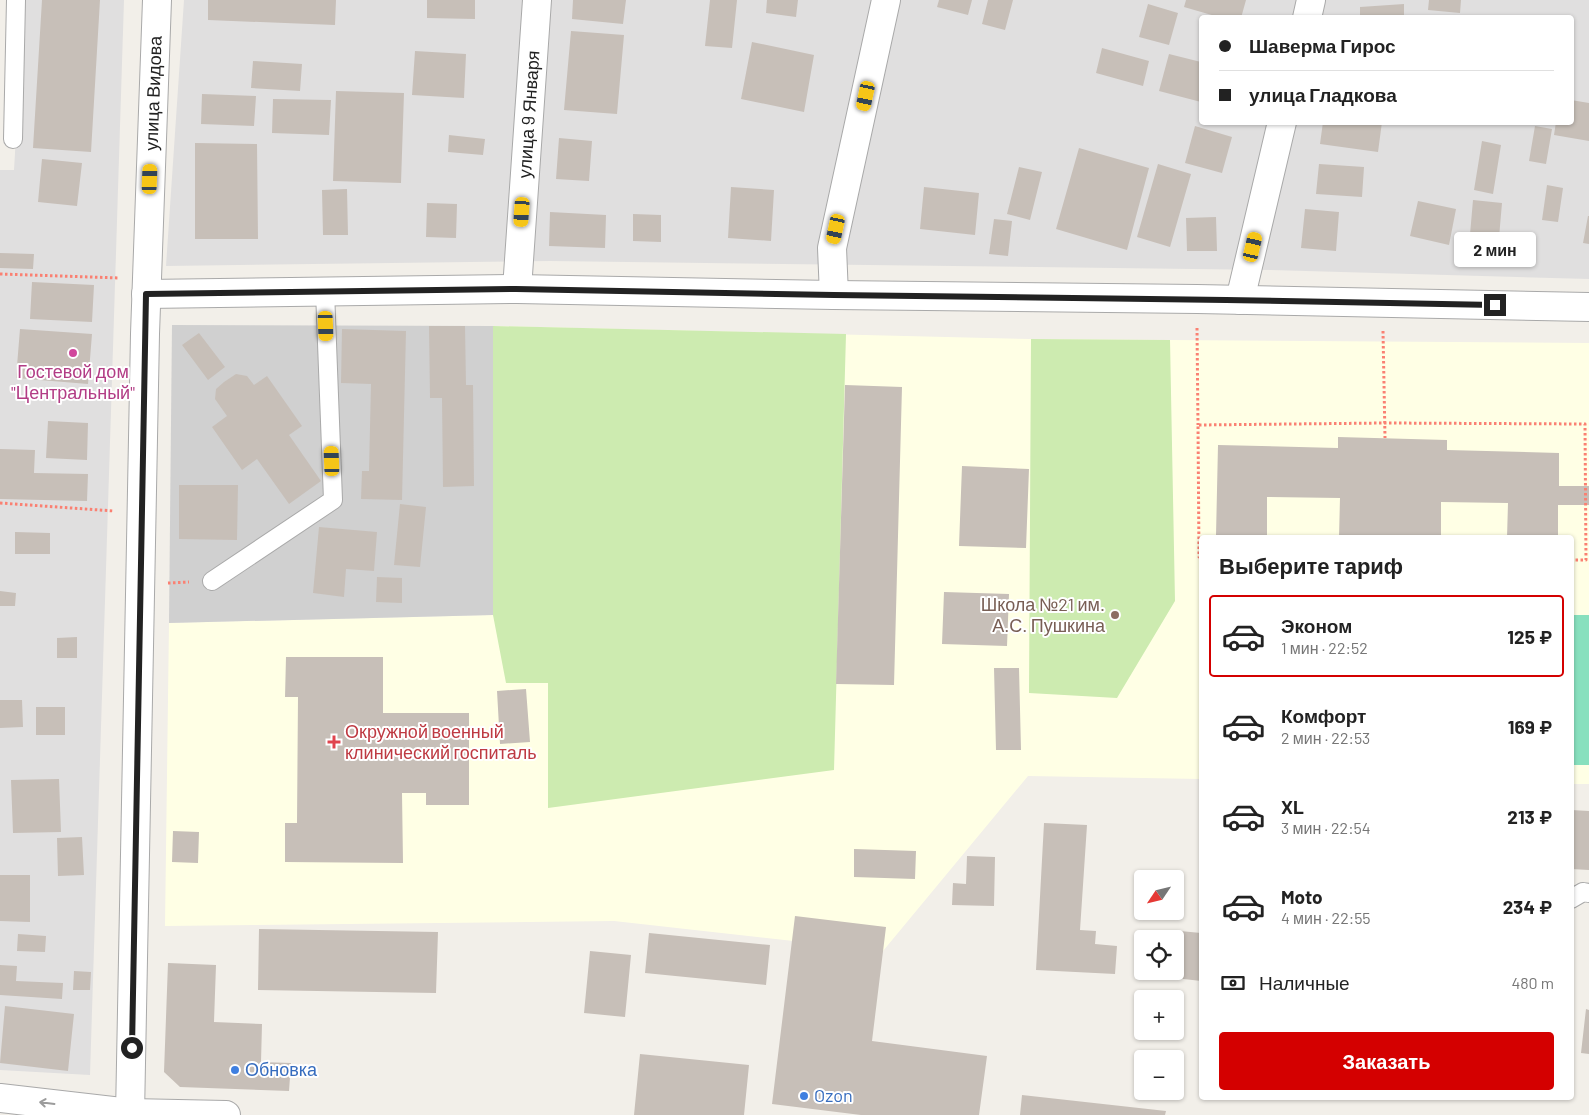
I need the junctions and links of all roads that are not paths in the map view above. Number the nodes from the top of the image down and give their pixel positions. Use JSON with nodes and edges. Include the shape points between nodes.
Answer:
{"nodes":[{"id":1,"x":16,"y":0,"type":"edge"},
{"id":2,"x":157,"y":0,"type":"edge"},
{"id":3,"x":537,"y":0,"type":"edge"},
{"id":4,"x":886,"y":0,"type":"edge"},
{"id":5,"x":1311,"y":0,"type":"edge"},
{"id":6,"x":1308,"y":15,"type":"edge"},
{"id":7,"x":1281,"y":125,"type":"edge"},
{"id":8,"x":13,"y":139,"type":"dead end"},
{"id":9,"x":136,"y":286,"type":"junction"},
{"id":10,"x":516,"y":289,"type":"junction"},
{"id":11,"x":325,"y":291,"type":"junction"},
{"id":12,"x":834,"y":295,"type":"junction"},
{"id":13,"x":1240,"y":300,"type":"junction"},
{"id":14,"x":1589,"y":307,"type":"edge"},
{"id":15,"x":212,"y":581,"type":"dead end"},
{"id":16,"x":1589,"y":893,"type":"edge"},
{"id":17,"x":1574,"y":897,"type":"edge"},
{"id":18,"x":0,"y":1098,"type":"edge"},
{"id":19,"x":130,"y":1114,"type":"edge"},
{"id":20,"x":226,"y":1115,"type":"edge"}],
"edges":[{"from":1,"to":8,"type":"lane"},
{"from":2,"to":9,"type":"street","name":"улица Видова"},
{"from":3,"to":10,"type":"street","name":"улица 9 Января"},
{"from":4,"to":12,"type":"street","via":[[832,248]]},
{"from":5,"to":6,"type":"street"},
{"from":7,"to":13,"type":"street"},
{"from":9,"to":11,"type":"street"},
{"from":9,"to":19,"type":"street","name":"улица Видова"},
{"from":10,"to":11,"type":"street"},
{"from":10,"to":12,"type":"street"},
{"from":11,"to":15,"type":"lane","via":[[333,500]]},
{"from":12,"to":13,"type":"street"},
{"from":13,"to":14,"type":"street"},
{"from":16,"to":17,"type":"lane","via":[[1583,892]]},
{"from":19,"to":18,"type":"street","one_way":true},
{"from":19,"to":20,"type":"street"}]}
